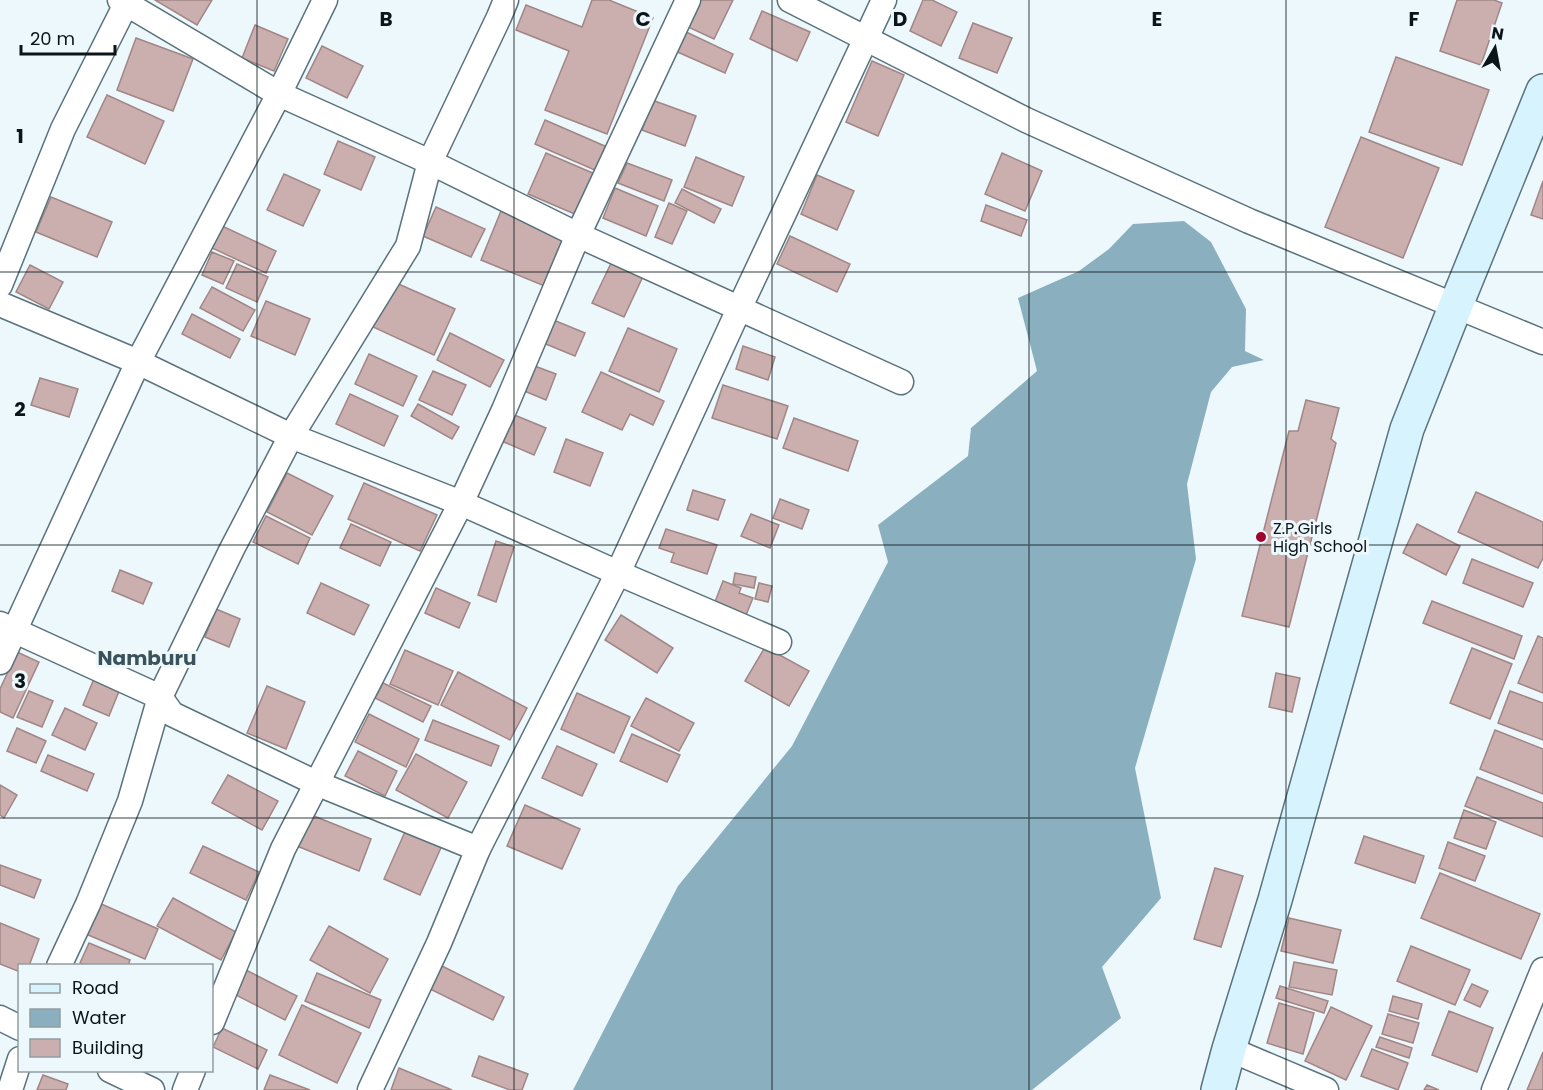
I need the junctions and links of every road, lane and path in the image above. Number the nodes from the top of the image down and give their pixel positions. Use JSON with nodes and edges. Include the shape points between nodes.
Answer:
{"nodes":[{"id":1,"x":325,"y":0,"type":"edge"},
{"id":2,"x":506,"y":0,"type":"edge"},
{"id":3,"x":688,"y":0,"type":"edge"},
{"id":4,"x":790,"y":0,"type":"edge"},
{"id":5,"x":884,"y":0,"type":"edge"},
{"id":6,"x":125,"y":1,"type":"edge"},
{"id":7,"x":865,"y":39,"type":"junction"},
{"id":8,"x":1543,"y":91,"type":"edge"},
{"id":9,"x":279,"y":94,"type":"junction"},
{"id":10,"x":430,"y":162,"type":"junction"},
{"id":11,"x":578,"y":235,"type":"junction"},
{"id":12,"x":0,"y":285,"type":"edge"},
{"id":13,"x":0,"y":304,"type":"edge"},
{"id":14,"x":1456,"y":305,"type":"junction"},
{"id":15,"x":739,"y":309,"type":"junction"},
{"id":16,"x":1543,"y":342,"type":"edge"},
{"id":17,"x":138,"y":362,"type":"junction"},
{"id":18,"x":901,"y":382,"type":"dead end"},
{"id":19,"x":291,"y":436,"type":"junction"},
{"id":20,"x":461,"y":503,"type":"junction"},
{"id":21,"x":618,"y":573,"type":"junction"},
{"id":22,"x":7,"y":627,"type":"edge"},
{"id":23,"x":779,"y":642,"type":"dead end"},
{"id":24,"x":0,"y":662,"type":"edge"},
{"id":25,"x":160,"y":697,"type":"junction"},
{"id":26,"x":316,"y":783,"type":"junction"},
{"id":27,"x":478,"y":849,"type":"junction"},
{"id":28,"x":60,"y":964,"type":"edge"},
{"id":29,"x":1543,"y":970,"type":"edge"},
{"id":30,"x":0,"y":1018,"type":"edge"},
{"id":31,"x":213,"y":1020,"type":"edge"},
{"id":32,"x":18,"y":1027,"type":"edge"},
{"id":33,"x":1229,"y":1049,"type":"junction"},
{"id":34,"x":18,"y":1065,"type":"edge"},
{"id":35,"x":112,"y":1072,"type":"edge"},
{"id":36,"x":192,"y":1072,"type":"edge"},
{"id":37,"x":10,"y":1090,"type":"edge"},
{"id":38,"x":152,"y":1090,"type":"edge"},
{"id":39,"x":185,"y":1090,"type":"edge"},
{"id":40,"x":370,"y":1090,"type":"edge"},
{"id":41,"x":1218,"y":1090,"type":"edge"},
{"id":42,"x":1326,"y":1090,"type":"edge"},
{"id":43,"x":1494,"y":1090,"type":"edge"}],
"edges":[{"from":1,"to":9,"type":"street"},
{"from":2,"to":10,"type":"street"},
{"from":3,"to":11,"type":"street"},
{"from":4,"to":7,"type":"street"},
{"from":5,"to":7,"type":"street"},
{"from":6,"to":9,"type":"street"},
{"from":6,"to":12,"type":"street","via":[[63,129]]},
{"from":7,"to":14,"type":"street","via":[[1016,115],[1249,221]]},
{"from":7,"to":15,"type":"street"},
{"from":8,"to":14,"type":"main road"},
{"from":9,"to":10,"type":"street"},
{"from":9,"to":17,"type":"street"},
{"from":10,"to":11,"type":"street"},
{"from":10,"to":19,"type":"street","via":[[408,246]]},
{"from":11,"to":15,"type":"street"},
{"from":11,"to":20,"type":"street"},
{"from":13,"to":17,"type":"street"},
{"from":14,"to":16,"type":"street"},
{"from":14,"to":33,"type":"main road","via":[[1407,429],[1279,889]]},
{"from":15,"to":18,"type":"street"},
{"from":15,"to":21,"type":"street"},
{"from":17,"to":19,"type":"street"},
{"from":17,"to":22,"type":"street"},
{"from":19,"to":20,"type":"street"},
{"from":19,"to":25,"type":"street"},
{"from":20,"to":21,"type":"street"},
{"from":20,"to":26,"type":"street"},
{"from":21,"to":23,"type":"street"},
{"from":21,"to":27,"type":"street"},
{"from":22,"to":24,"type":"street"},
{"from":22,"to":25,"type":"street"},
{"from":25,"to":26,"type":"street","via":[[172,714]]},
{"from":25,"to":28,"type":"street","via":[[130,801]]},
{"from":26,"to":27,"type":"street"},
{"from":26,"to":31,"type":"street","via":[[283,849]]},
{"from":27,"to":40,"type":"street"},
{"from":29,"to":43,"type":"street"},
{"from":30,"to":32,"type":"street"},
{"from":33,"to":41,"type":"main road"},
{"from":33,"to":42,"type":"street"},
{"from":34,"to":37,"type":"street"},
{"from":35,"to":38,"type":"street"},
{"from":36,"to":39,"type":"street"}]}
